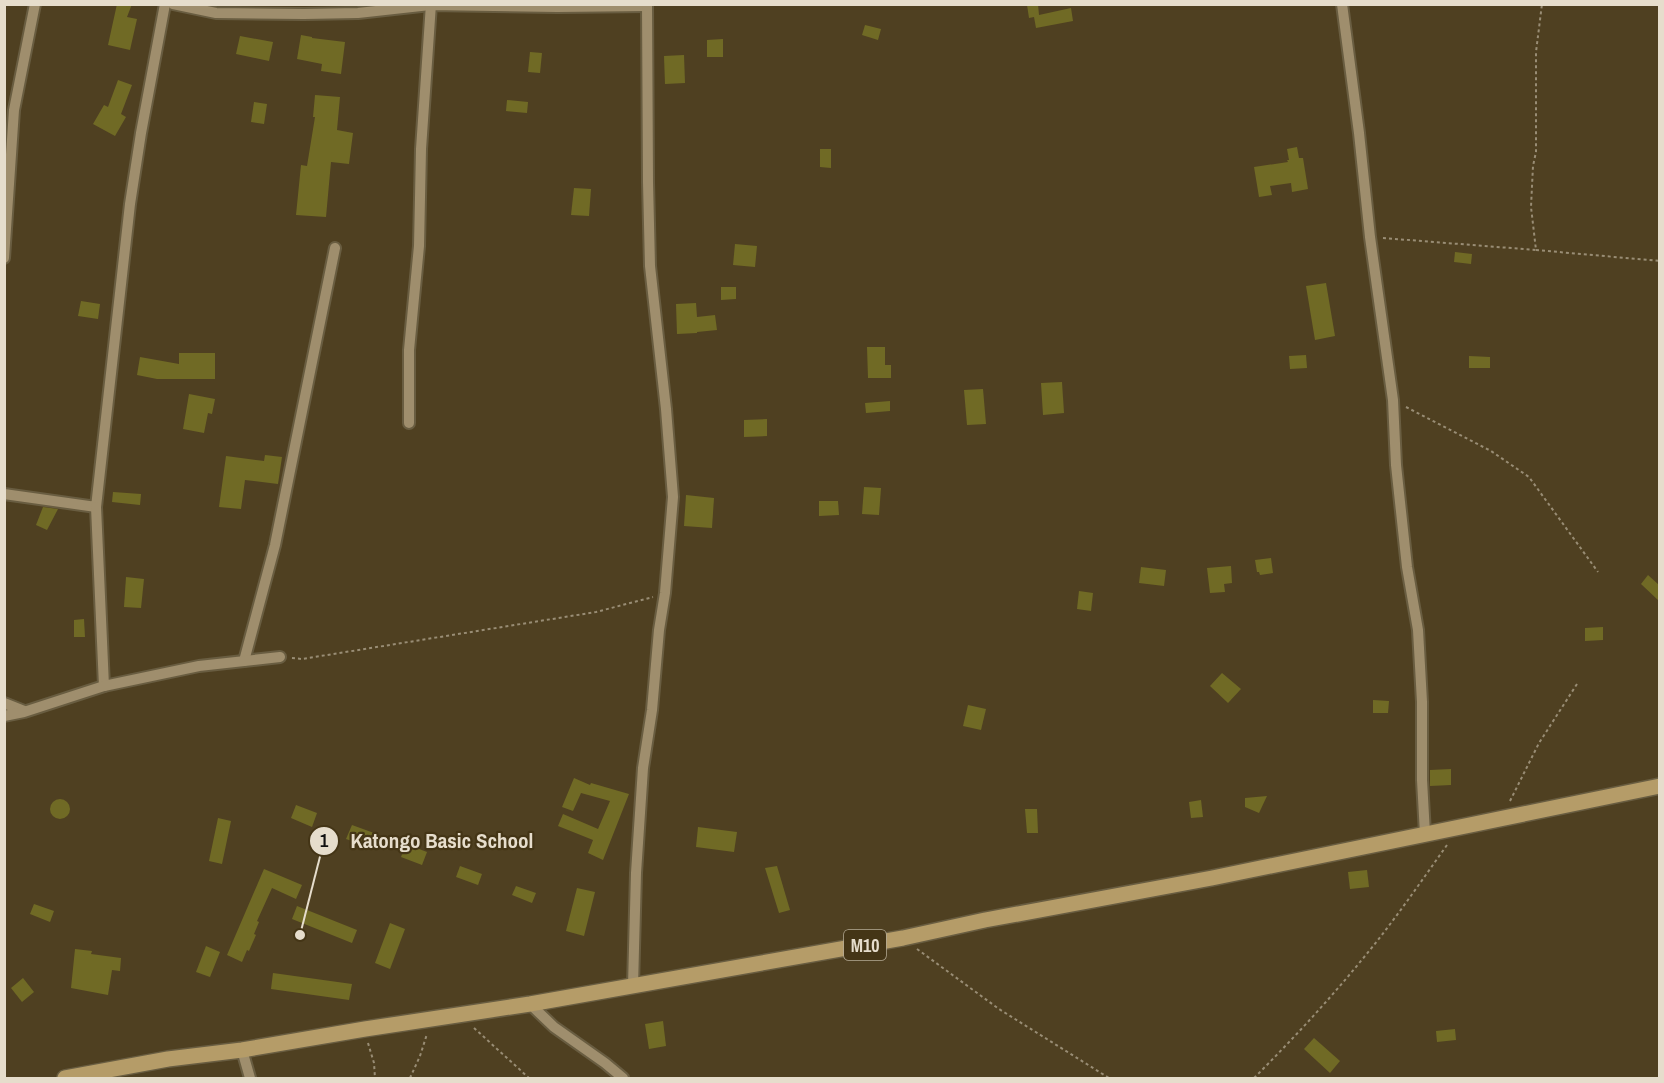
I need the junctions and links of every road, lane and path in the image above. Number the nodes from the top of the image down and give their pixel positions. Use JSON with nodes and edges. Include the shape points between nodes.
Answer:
{"nodes":[{"id":1,"x":35,"y":4,"type":"edge"},
{"id":2,"x":165,"y":4,"type":"edge"},
{"id":3,"x":173,"y":4,"type":"edge"},
{"id":4,"x":1342,"y":4,"type":"edge"},
{"id":5,"x":1542,"y":4,"type":"edge"},
{"id":6,"x":431,"y":5,"type":"edge"},
{"id":7,"x":647,"y":5,"type":"edge"},
{"id":8,"x":305,"y":9,"type":"edge"},
{"id":9,"x":1370,"y":237,"type":"junction"},
{"id":10,"x":335,"y":248,"type":"dead end"},
{"id":11,"x":1536,"y":250,"type":"junction"},
{"id":12,"x":4,"y":258,"type":"edge"},
{"id":13,"x":1659,"y":261,"type":"edge"},
{"id":14,"x":1393,"y":400,"type":"junction"},
{"id":15,"x":408,"y":423,"type":"dead end"},
{"id":16,"x":4,"y":494,"type":"edge"},
{"id":17,"x":96,"y":507,"type":"junction"},
{"id":18,"x":1598,"y":572,"type":"dead end"},
{"id":19,"x":665,"y":593,"type":"junction"},
{"id":20,"x":280,"y":657,"type":"joint"},
{"id":21,"x":244,"y":661,"type":"junction"},
{"id":22,"x":1577,"y":684,"type":"dead end"},
{"id":23,"x":104,"y":686,"type":"junction"},
{"id":24,"x":4,"y":703,"type":"edge"},
{"id":25,"x":24,"y":712,"type":"junction"},
{"id":26,"x":4,"y":716,"type":"edge"},
{"id":27,"x":1659,"y":786,"type":"edge"},
{"id":28,"x":1502,"y":817,"type":"junction"},
{"id":29,"x":1459,"y":827,"type":"junction"},
{"id":30,"x":1425,"y":834,"type":"junction"},
{"id":31,"x":903,"y":939,"type":"junction"},
{"id":32,"x":633,"y":986,"type":"junction"},
{"id":33,"x":530,"y":1004,"type":"junction"},
{"id":34,"x":458,"y":1014,"type":"junction"},
{"id":35,"x":431,"y":1020,"type":"junction"},
{"id":36,"x":364,"y":1029,"type":"junction"},
{"id":37,"x":242,"y":1050,"type":"junction"},
{"id":38,"x":65,"y":1078,"type":"edge"},
{"id":39,"x":250,"y":1078,"type":"edge"},
{"id":40,"x":375,"y":1078,"type":"edge"},
{"id":41,"x":410,"y":1078,"type":"edge"},
{"id":42,"x":529,"y":1078,"type":"edge"},
{"id":43,"x":622,"y":1078,"type":"edge"},
{"id":44,"x":1109,"y":1078,"type":"edge"},
{"id":45,"x":1254,"y":1078,"type":"edge"}],
"edges":[{"from":1,"to":12,"type":"street","via":[[14,110]]},
{"from":2,"to":17,"type":"street","via":[[130,204]]},
{"from":3,"to":8,"type":"street","via":[[216,13]]},
{"from":4,"to":9,"type":"street"},
{"from":5,"to":11,"type":"path","via":[[1536,52],[1536,152],[1531,207]]},
{"from":6,"to":7,"type":"street"},
{"from":6,"to":8,"type":"street","via":[[358,13]]},
{"from":6,"to":15,"type":"street","via":[[419,246],[409,350]]},
{"from":7,"to":19,"type":"street","via":[[650,266],[673,497]]},
{"from":9,"to":11,"type":"path"},
{"from":9,"to":14,"type":"street"},
{"from":10,"to":21,"type":"street","via":[[275,545]]},
{"from":11,"to":13,"type":"path"},
{"from":14,"to":18,"type":"path","via":[[1491,452],[1529,477]]},
{"from":14,"to":30,"type":"street","via":[[1407,567],[1418,630]]},
{"from":16,"to":17,"type":"street"},
{"from":17,"to":23,"type":"street"},
{"from":19,"to":20,"type":"path","via":[[596,612],[302,659]]},
{"from":19,"to":32,"type":"street","via":[[643,768]]},
{"from":20,"to":21,"type":"street"},
{"from":21,"to":23,"type":"street"},
{"from":22,"to":28,"type":"path","via":[[1539,743]]},
{"from":23,"to":25,"type":"street"},
{"from":24,"to":25,"type":"street"},
{"from":25,"to":26,"type":"street"},
{"from":27,"to":28,"type":"main road","number":"M10"},
{"from":28,"to":29,"type":"main road","number":"M10"},
{"from":29,"to":30,"type":"main road","number":"M10"},
{"from":29,"to":45,"type":"path","via":[[1365,956],[1309,1023]]},
{"from":30,"to":31,"type":"main road","number":"M10"},
{"from":31,"to":32,"type":"main road","number":"M10"},
{"from":31,"to":44,"type":"path","via":[[999,1009]]},
{"from":32,"to":33,"type":"main road","number":"M10"},
{"from":33,"to":34,"type":"main road","number":"M10"},
{"from":33,"to":43,"type":"street"},
{"from":34,"to":35,"type":"main road","number":"M10"},
{"from":34,"to":42,"type":"path"},
{"from":35,"to":36,"type":"main road","number":"M10"},
{"from":35,"to":41,"type":"path"},
{"from":36,"to":37,"type":"main road","number":"M10"},
{"from":36,"to":40,"type":"path"},
{"from":37,"to":38,"type":"main road","number":"M10"},
{"from":37,"to":39,"type":"street"}]}
